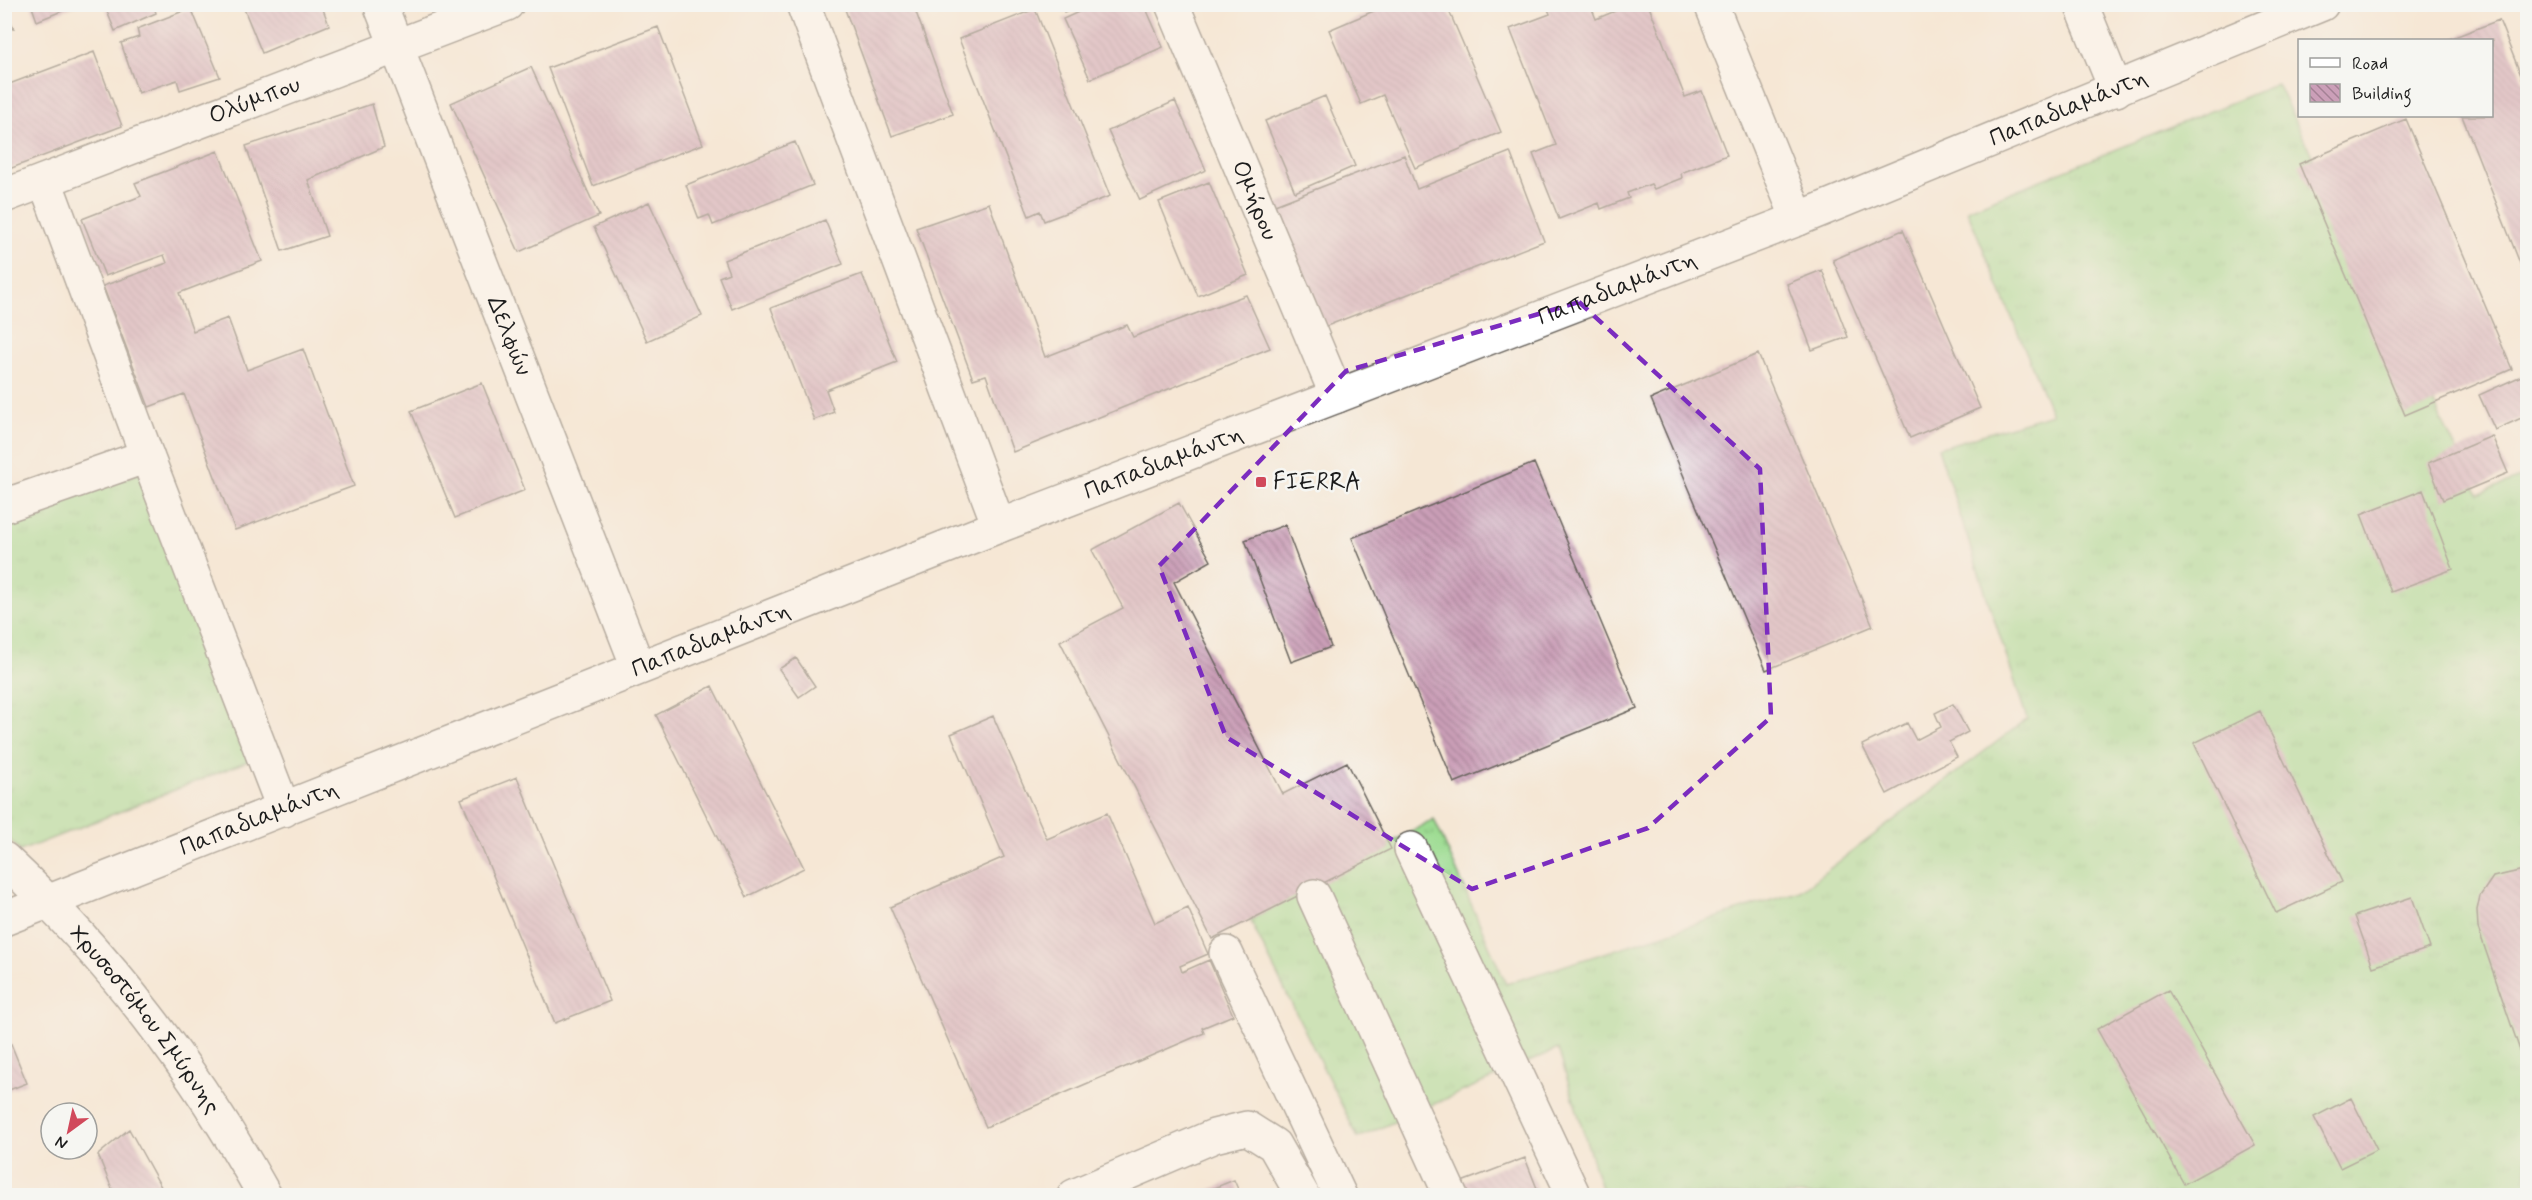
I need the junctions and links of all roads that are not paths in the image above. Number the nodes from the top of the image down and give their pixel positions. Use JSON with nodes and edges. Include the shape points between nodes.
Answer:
{"nodes":[{"id":1,"x":380,"y":4,"type":"edge"},
{"id":2,"x":507,"y":4,"type":"edge"},
{"id":3,"x":803,"y":4,"type":"edge"},
{"id":4,"x":1172,"y":4,"type":"edge"},
{"id":5,"x":1711,"y":4,"type":"edge"},
{"id":6,"x":2080,"y":4,"type":"edge"},
{"id":7,"x":2322,"y":4,"type":"edge"},
{"id":8,"x":397,"y":47,"type":"junction"},
{"id":9,"x":2116,"y":90,"type":"junction"},
{"id":10,"x":45,"y":181,"type":"junction"},
{"id":11,"x":4,"y":196,"type":"edge"},
{"id":12,"x":1798,"y":219,"type":"junction"},
{"id":13,"x":1337,"y":396,"type":"junction"},
{"id":14,"x":147,"y":456,"type":"junction"},
{"id":15,"x":4,"y":506,"type":"edge"},
{"id":16,"x":999,"y":526,"type":"junction"},
{"id":17,"x":638,"y":667,"type":"junction"},
{"id":18,"x":284,"y":810,"type":"junction"},
{"id":19,"x":1411,"y":849,"type":"dead end"},
{"id":20,"x":4,"y":859,"type":"edge"},
{"id":21,"x":1314,"y":896,"type":"dead end"},
{"id":22,"x":49,"y":901,"type":"junction"},
{"id":23,"x":4,"y":919,"type":"edge"},
{"id":24,"x":1226,"y":953,"type":"dead end"},
{"id":25,"x":265,"y":1196,"type":"edge"},
{"id":26,"x":1074,"y":1196,"type":"edge"},
{"id":27,"x":1304,"y":1196,"type":"edge"},
{"id":28,"x":1340,"y":1196,"type":"edge"},
{"id":29,"x":1451,"y":1196,"type":"edge"},
{"id":30,"x":1574,"y":1196,"type":"edge"}],
"edges":[{"from":1,"to":8,"type":"street","name":"Δελφών"},
{"from":2,"to":8,"type":"street","name":"Ολύμπου"},
{"from":3,"to":16,"type":"street"},
{"from":4,"to":13,"type":"street","name":"Ομήρου"},
{"from":5,"to":12,"type":"street"},
{"from":6,"to":9,"type":"street"},
{"from":7,"to":9,"type":"street","name":"Παπαδιαμάντη"},
{"from":8,"to":10,"type":"street","name":"Ολύμπου"},
{"from":8,"to":17,"type":"street","name":"Δελφών"},
{"from":9,"to":12,"type":"street","name":"Παπαδιαμάντη"},
{"from":10,"to":11,"type":"street","name":"Ολύμπου"},
{"from":10,"to":14,"type":"street"},
{"from":12,"to":13,"type":"street","name":"Παπαδιαμάντη"},
{"from":13,"to":16,"type":"street","name":"Παπαδιαμάντη"},
{"from":14,"to":15,"type":"street"},
{"from":14,"to":18,"type":"street"},
{"from":16,"to":17,"type":"street","name":"Παπαδιαμάντη"},
{"from":17,"to":18,"type":"street","name":"Παπαδιαμάντη"},
{"from":18,"to":22,"type":"street","name":"Παπαδιαμάντη"},
{"from":19,"to":30,"type":"street"},
{"from":20,"to":22,"type":"street","name":"Χρυσοστόμου Σμύρνης"},
{"from":21,"to":29,"type":"street"},
{"from":22,"to":23,"type":"street","name":"Παπαδιαμάντη"},
{"from":22,"to":25,"type":"street","name":"Χρυσοστόμου Σμύρνης","via":[[118,976],[179,1056]]},
{"from":24,"to":28,"type":"street"},
{"from":26,"to":27,"type":"street","via":[[1214,1136],[1247,1128],[1274,1145]]}]}
